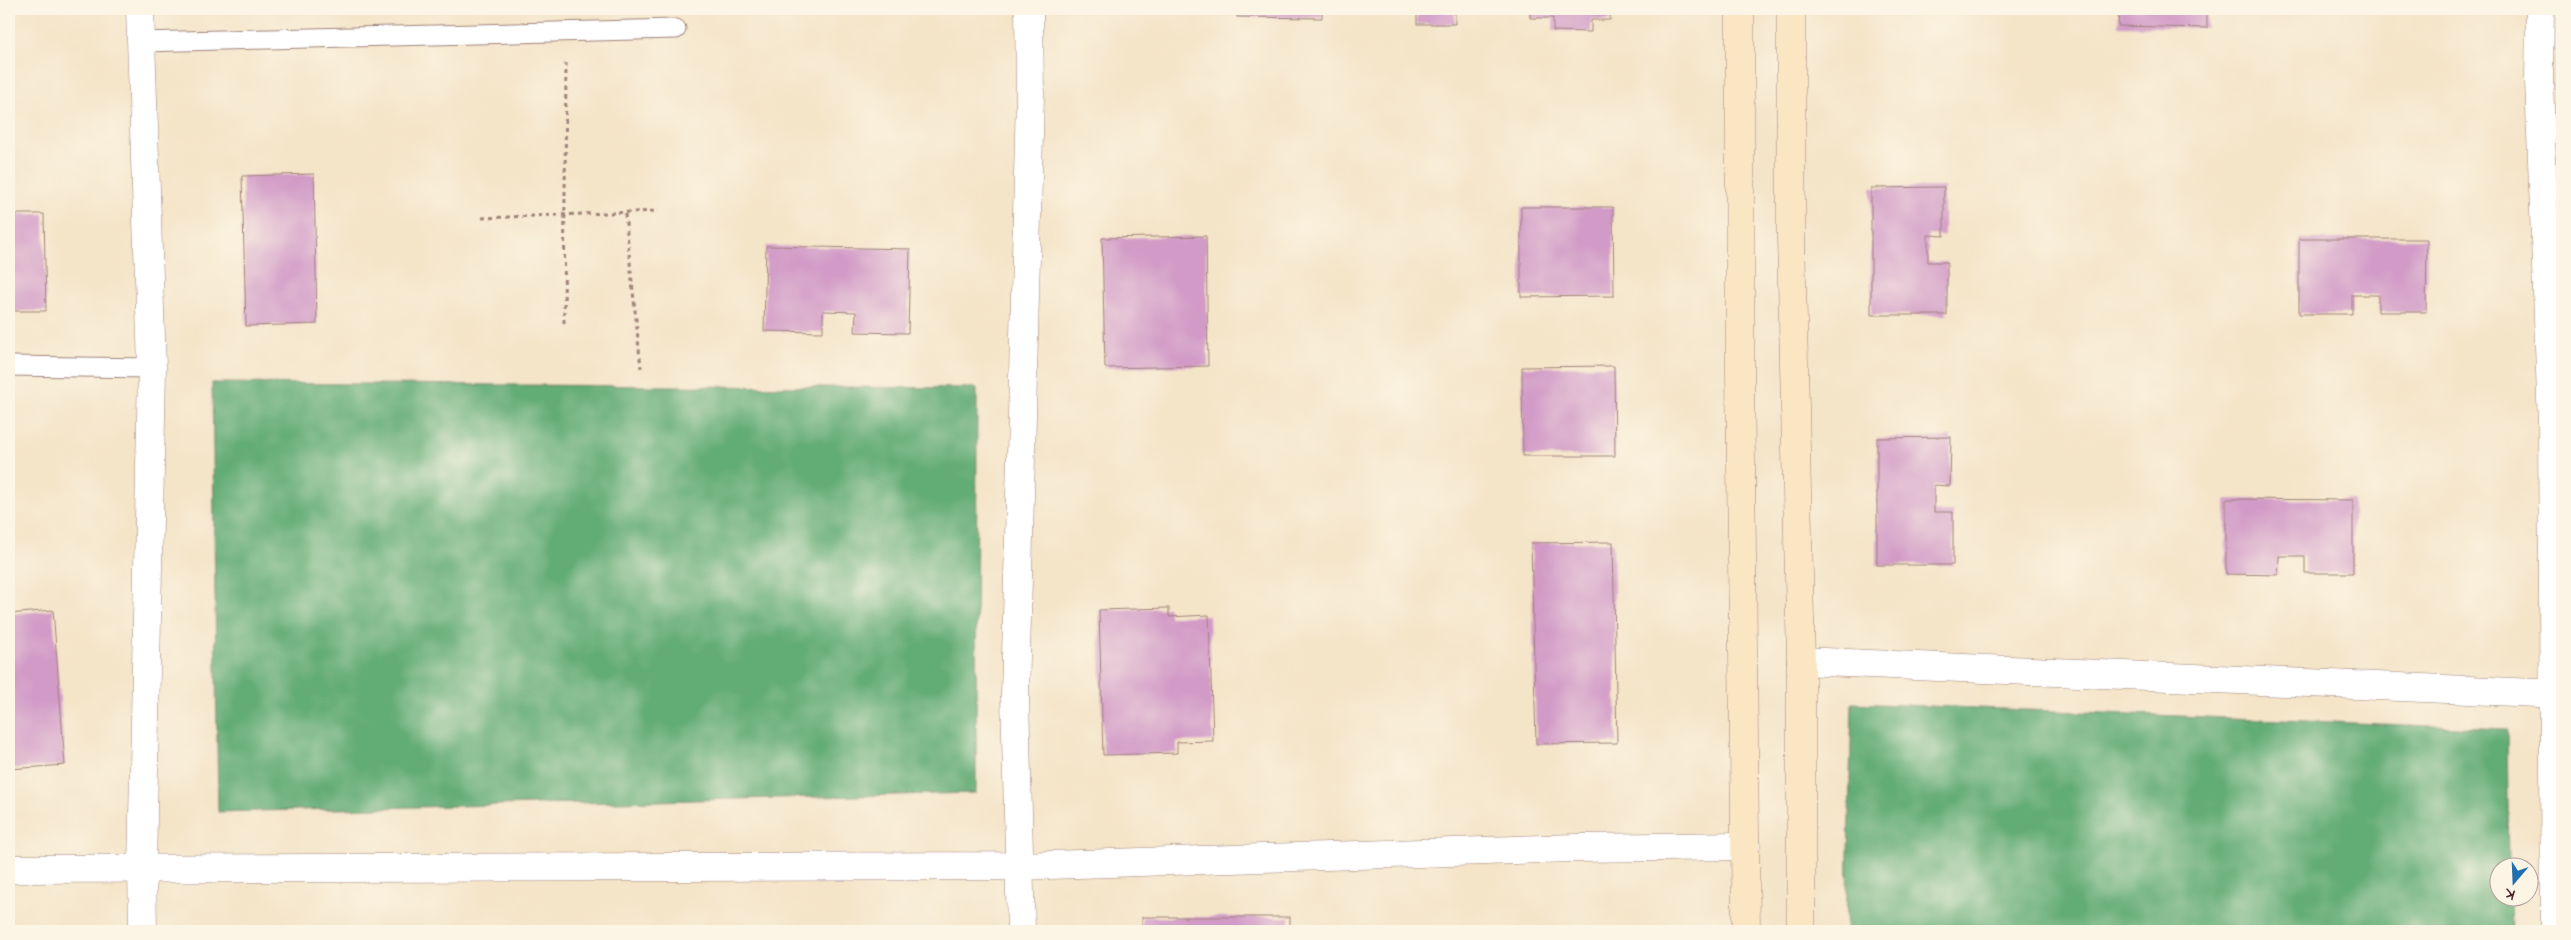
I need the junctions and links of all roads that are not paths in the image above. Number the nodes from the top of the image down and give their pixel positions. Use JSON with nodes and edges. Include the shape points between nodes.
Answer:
{"nodes":[{"id":1,"x":140,"y":9,"type":"edge"},
{"id":2,"x":1029,"y":9,"type":"edge"},
{"id":3,"x":1740,"y":9,"type":"edge"},
{"id":4,"x":1791,"y":9,"type":"edge"},
{"id":5,"x":2540,"y":9,"type":"edge"},
{"id":6,"x":676,"y":29,"type":"dead end"},
{"id":7,"x":142,"y":42,"type":"junction"},
{"id":8,"x":9,"y":366,"type":"edge"},
{"id":9,"x":152,"y":368,"type":"junction"},
{"id":10,"x":1801,"y":661,"type":"junction"},
{"id":11,"x":2557,"y":694,"type":"edge"},
{"id":12,"x":1746,"y":846,"type":"junction"},
{"id":13,"x":1019,"y":866,"type":"junction"},
{"id":14,"x":9,"y":869,"type":"edge"},
{"id":15,"x":142,"y":869,"type":"junction"},
{"id":16,"x":143,"y":931,"type":"edge"},
{"id":17,"x":1021,"y":931,"type":"edge"},
{"id":18,"x":1746,"y":931,"type":"edge"},
{"id":19,"x":1801,"y":931,"type":"edge"},
{"id":20,"x":2555,"y":931,"type":"edge"}],
"edges":[{"from":1,"to":7,"type":"street"},
{"from":2,"to":13,"type":"street","via":[[1030,95],[1015,697]]},
{"from":3,"to":12,"type":"main road","via":[[1740,369]]},
{"from":4,"to":10,"type":"main road","via":[[1790,237]]},
{"from":5,"to":11,"type":"street","via":[[2539,81],[2552,424]]},
{"from":6,"to":7,"type":"lane"},
{"from":7,"to":9,"type":"street"},
{"from":8,"to":9,"type":"lane"},
{"from":9,"to":15,"type":"street"},
{"from":10,"to":11,"type":"street"},
{"from":10,"to":19,"type":"main road"},
{"from":11,"to":20,"type":"street"},
{"from":12,"to":13,"type":"street"},
{"from":12,"to":18,"type":"main road"},
{"from":13,"to":15,"type":"street"},
{"from":13,"to":17,"type":"street"},
{"from":14,"to":15,"type":"street"},
{"from":15,"to":16,"type":"street"}]}
